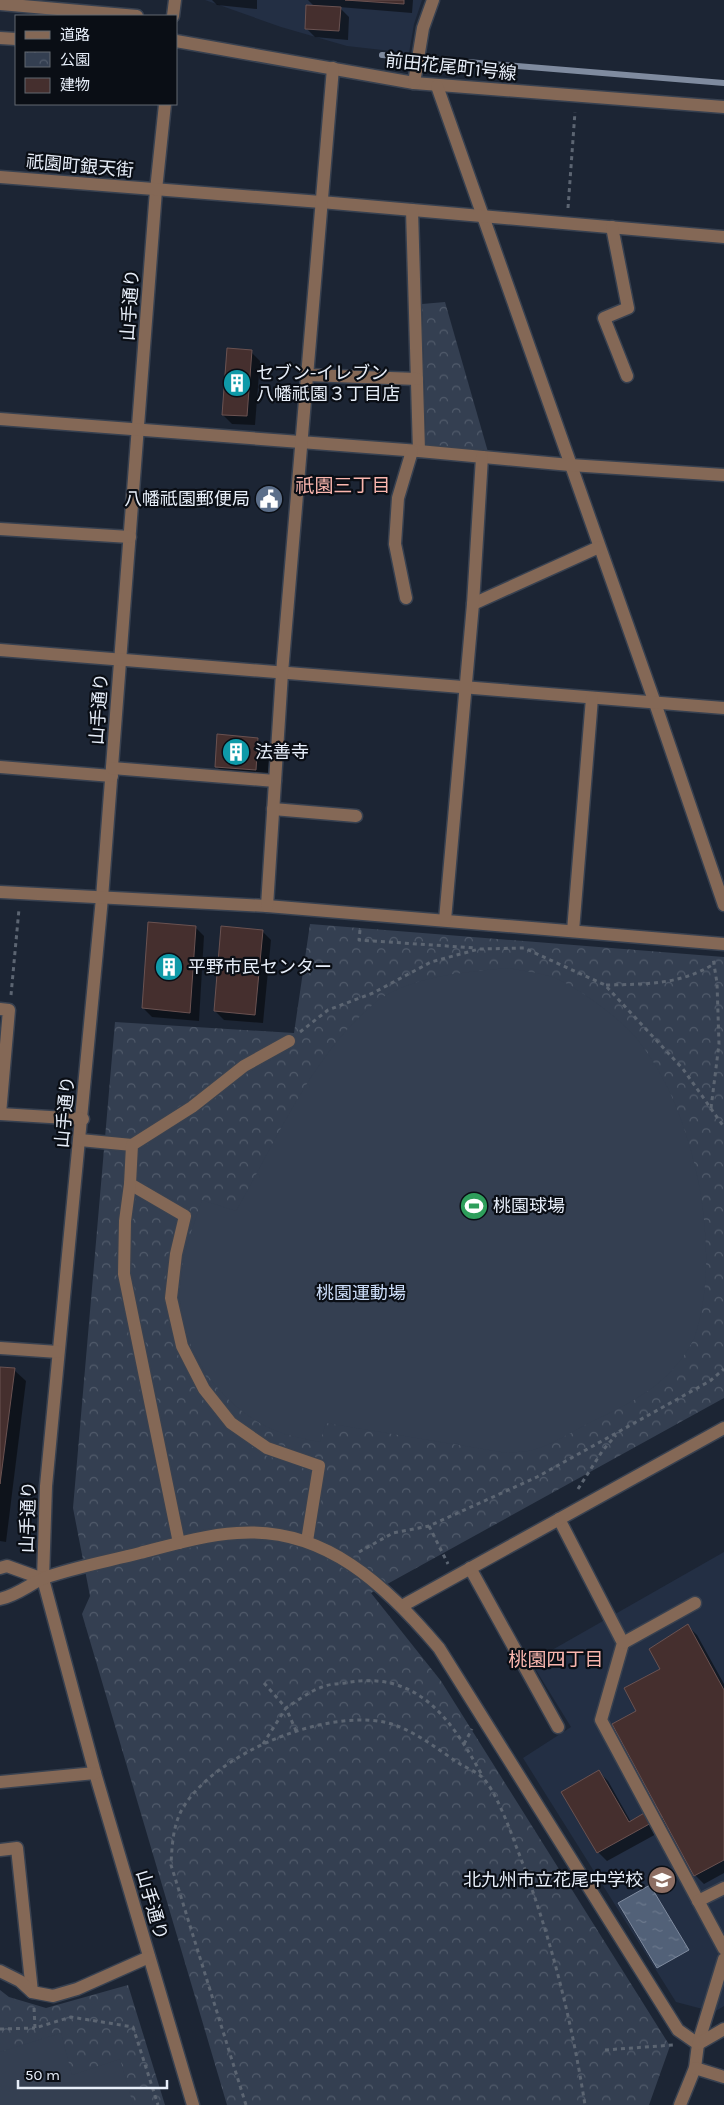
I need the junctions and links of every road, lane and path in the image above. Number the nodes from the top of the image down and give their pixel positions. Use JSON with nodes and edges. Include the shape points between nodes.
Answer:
{"nodes":[{"id":1,"x":175,"y":0,"type":"edge"},
{"id":2,"x":433,"y":0,"type":"edge"},
{"id":3,"x":0,"y":4,"type":"edge"},
{"id":4,"x":126,"y":15,"type":"edge"},
{"id":5,"x":173,"y":15,"type":"edge"},
{"id":6,"x":0,"y":38,"type":"edge"},
{"id":7,"x":15,"y":39,"type":"edge"},
{"id":8,"x":178,"y":41,"type":"edge"},
{"id":9,"x":333,"y":68,"type":"junction"},
{"id":10,"x":414,"y":83,"type":"junction"},
{"id":11,"x":437,"y":86,"type":"junction"},
{"id":12,"x":576,"y":96,"type":"junction"},
{"id":13,"x":165,"y":105,"type":"edge"},
{"id":14,"x":724,"y":107,"type":"edge"},
{"id":15,"x":0,"y":177,"type":"edge"},
{"id":16,"x":156,"y":190,"type":"junction"},
{"id":17,"x":321,"y":202,"type":"junction"},
{"id":18,"x":412,"y":210,"type":"junction"},
{"id":19,"x":483,"y":216,"type":"junction"},
{"id":20,"x":566,"y":223,"type":"junction"},
{"id":21,"x":612,"y":227,"type":"junction"},
{"id":22,"x":724,"y":237,"type":"edge"},
{"id":23,"x":307,"y":375,"type":"junction"},
{"id":24,"x":627,"y":376,"type":"dead end"},
{"id":25,"x":417,"y":379,"type":"junction"},
{"id":26,"x":0,"y":419,"type":"edge"},
{"id":27,"x":139,"y":431,"type":"junction"},
{"id":28,"x":302,"y":443,"type":"junction"},
{"id":29,"x":415,"y":451,"type":"junction"},
{"id":30,"x":482,"y":457,"type":"junction"},
{"id":31,"x":570,"y":465,"type":"junction"},
{"id":32,"x":724,"y":475,"type":"edge"},
{"id":33,"x":0,"y":529,"type":"edge"},
{"id":34,"x":130,"y":538,"type":"junction"},
{"id":35,"x":599,"y":548,"type":"junction"},
{"id":36,"x":406,"y":598,"type":"dead end"},
{"id":37,"x":473,"y":604,"type":"junction"},
{"id":38,"x":0,"y":650,"type":"edge"},
{"id":39,"x":121,"y":658,"type":"junction"},
{"id":40,"x":282,"y":673,"type":"junction"},
{"id":41,"x":465,"y":688,"type":"junction"},
{"id":42,"x":592,"y":698,"type":"junction"},
{"id":43,"x":655,"y":703,"type":"junction"},
{"id":44,"x":724,"y":708,"type":"edge"},
{"id":45,"x":0,"y":767,"type":"edge"},
{"id":46,"x":112,"y":772,"type":"junction"},
{"id":47,"x":275,"y":781,"type":"junction"},
{"id":48,"x":274,"y":809,"type":"junction"},
{"id":49,"x":356,"y":816,"type":"dead end"},
{"id":50,"x":721,"y":888,"type":"edge"},
{"id":51,"x":0,"y":892,"type":"edge"},
{"id":52,"x":20,"y":894,"type":"junction"},
{"id":53,"x":102,"y":898,"type":"junction"},
{"id":54,"x":724,"y":905,"type":"edge"},
{"id":55,"x":267,"y":906,"type":"junction"},
{"id":56,"x":361,"y":914,"type":"junction"},
{"id":57,"x":445,"y":920,"type":"junction"},
{"id":58,"x":573,"y":931,"type":"junction"},
{"id":59,"x":718,"y":943,"type":"edge"},
{"id":60,"x":479,"y":948,"type":"junction"},
{"id":61,"x":714,"y":964,"type":"junction"},
{"id":62,"x":606,"y":984,"type":"junction"},
{"id":63,"x":4,"y":1010,"type":"edge"},
{"id":64,"x":289,"y":1041,"type":"joint"},
{"id":65,"x":711,"y":1108,"type":"junction"},
{"id":66,"x":0,"y":1114,"type":"edge"},
{"id":67,"x":83,"y":1119,"type":"junction"},
{"id":68,"x":724,"y":1127,"type":"edge"},
{"id":69,"x":80,"y":1140,"type":"junction"},
{"id":70,"x":132,"y":1145,"type":"junction"},
{"id":71,"x":130,"y":1184,"type":"junction"},
{"id":72,"x":0,"y":1348,"type":"edge"},
{"id":73,"x":58,"y":1352,"type":"junction"},
{"id":74,"x":724,"y":1368,"type":"edge"},
{"id":75,"x":724,"y":1428,"type":"edge"},
{"id":76,"x":618,"y":1432,"type":"junction"},
{"id":77,"x":573,"y":1496,"type":"dead end"},
{"id":78,"x":559,"y":1519,"type":"junction"},
{"id":79,"x":429,"y":1526,"type":"junction"},
{"id":80,"x":307,"y":1541,"type":"junction"},
{"id":81,"x":179,"y":1542,"type":"junction"},
{"id":82,"x":345,"y":1560,"type":"junction"},
{"id":83,"x":0,"y":1568,"type":"edge"},
{"id":84,"x":470,"y":1568,"type":"junction"},
{"id":85,"x":454,"y":1577,"type":"junction"},
{"id":86,"x":43,"y":1579,"type":"junction"},
{"id":87,"x":0,"y":1599,"type":"edge"},
{"id":88,"x":695,"y":1603,"type":"dead end"},
{"id":89,"x":402,"y":1606,"type":"junction"},
{"id":90,"x":623,"y":1643,"type":"junction"},
{"id":91,"x":264,"y":1683,"type":"dead end"},
{"id":92,"x":286,"y":1708,"type":"junction"},
{"id":93,"x":558,"y":1727,"type":"dead end"},
{"id":94,"x":297,"y":1733,"type":"junction"},
{"id":95,"x":262,"y":1744,"type":"junction"},
{"id":96,"x":95,"y":1772,"type":"junction"},
{"id":97,"x":483,"y":1778,"type":"junction"},
{"id":98,"x":0,"y":1782,"type":"edge"},
{"id":99,"x":0,"y":1850,"type":"edge"},
{"id":100,"x":724,"y":1888,"type":"edge"},
{"id":101,"x":698,"y":1901,"type":"junction"},
{"id":102,"x":724,"y":1949,"type":"edge"},
{"id":103,"x":149,"y":1957,"type":"junction"},
{"id":104,"x":724,"y":1959,"type":"edge"},
{"id":105,"x":0,"y":1971,"type":"edge"},
{"id":106,"x":32,"y":1992,"type":"junction"},
{"id":107,"x":36,"y":2028,"type":"junction"},
{"id":108,"x":0,"y":2029,"type":"edge"},
{"id":109,"x":724,"y":2029,"type":"edge"},
{"id":110,"x":698,"y":2044,"type":"junction"},
{"id":111,"x":605,"y":2050,"type":"dead end"},
{"id":112,"x":695,"y":2068,"type":"junction"},
{"id":113,"x":724,"y":2077,"type":"edge"},
{"id":114,"x":158,"y":2105,"type":"edge"},
{"id":115,"x":193,"y":2105,"type":"edge"},
{"id":116,"x":246,"y":2105,"type":"edge"},
{"id":117,"x":585,"y":2105,"type":"edge"},
{"id":118,"x":680,"y":2105,"type":"edge"}],
"edges":[{"from":1,"to":5,"type":"street"},
{"from":2,"to":10,"type":"street","via":[[423,28]]},
{"from":3,"to":4,"type":"street"},
{"from":6,"to":7,"type":"street"},
{"from":8,"to":9,"type":"street","name":"前田花尾町1号線"},
{"from":9,"to":10,"type":"street","name":"前田花尾町1号線"},
{"from":9,"to":17,"type":"street"},
{"from":10,"to":11,"type":"street","name":"前田花尾町1号線"},
{"from":11,"to":12,"type":"street","name":"前田花尾町1号線"},
{"from":11,"to":19,"type":"street"},
{"from":12,"to":14,"type":"street","name":"前田花尾町1号線"},
{"from":12,"to":20,"type":"path"},
{"from":13,"to":16,"type":"street","name":"山手通り"},
{"from":15,"to":16,"type":"street","name":"祇園町銀天街"},
{"from":16,"to":17,"type":"street","name":"祇園町銀天街"},
{"from":16,"to":27,"type":"street","name":"山手通り"},
{"from":17,"to":18,"type":"street","name":"祇園町銀天街"},
{"from":17,"to":23,"type":"street"},
{"from":18,"to":19,"type":"street","name":"祇園町銀天街"},
{"from":18,"to":25,"type":"street"},
{"from":19,"to":20,"type":"street","name":"祇園町銀天街"},
{"from":19,"to":31,"type":"street"},
{"from":20,"to":21,"type":"street","name":"祇園町銀天街"},
{"from":21,"to":22,"type":"street","name":"祇園町銀天街"},
{"from":21,"to":24,"type":"street","via":[[628,308],[604,318]]},
{"from":23,"to":25,"type":"street"},
{"from":23,"to":28,"type":"street"},
{"from":25,"to":29,"type":"street"},
{"from":26,"to":27,"type":"street"},
{"from":27,"to":28,"type":"street"},
{"from":27,"to":34,"type":"street","name":"山手通り"},
{"from":28,"to":29,"type":"street"},
{"from":28,"to":40,"type":"street"},
{"from":29,"to":30,"type":"street"},
{"from":29,"to":36,"type":"street","via":[[398,498],[396,544]]},
{"from":30,"to":31,"type":"street"},
{"from":30,"to":37,"type":"street"},
{"from":31,"to":32,"type":"street"},
{"from":31,"to":35,"type":"street"},
{"from":33,"to":34,"type":"street"},
{"from":34,"to":39,"type":"street","name":"山手通り"},
{"from":35,"to":37,"type":"street"},
{"from":35,"to":43,"type":"street"},
{"from":37,"to":41,"type":"street"},
{"from":38,"to":39,"type":"street"},
{"from":39,"to":40,"type":"street"},
{"from":39,"to":46,"type":"street","name":"山手通り"},
{"from":40,"to":41,"type":"street"},
{"from":40,"to":47,"type":"street"},
{"from":41,"to":42,"type":"street"},
{"from":41,"to":57,"type":"street"},
{"from":42,"to":43,"type":"street"},
{"from":42,"to":58,"type":"street"},
{"from":43,"to":44,"type":"street"},
{"from":43,"to":50,"type":"street"},
{"from":45,"to":46,"type":"street"},
{"from":46,"to":47,"type":"street"},
{"from":46,"to":53,"type":"street","name":"山手通り"},
{"from":47,"to":48,"type":"street"},
{"from":48,"to":49,"type":"street"},
{"from":48,"to":55,"type":"street"},
{"from":50,"to":54,"type":"street"},
{"from":51,"to":52,"type":"street"},
{"from":52,"to":53,"type":"street"},
{"from":52,"to":63,"type":"path"},
{"from":53,"to":55,"type":"street"},
{"from":53,"to":67,"type":"street","name":"山手通り"},
{"from":55,"to":56,"type":"street"},
{"from":56,"to":57,"type":"street"},
{"from":56,"to":60,"type":"path","via":[[359,940]]},
{"from":57,"to":58,"type":"street"},
{"from":58,"to":59,"type":"street"},
{"from":59,"to":61,"type":"path"},
{"from":60,"to":62,"type":"path","via":[[524,948]]},
{"from":60,"to":64,"type":"path","via":[[432,962],[373,993],[328,1010]]},
{"from":61,"to":62,"type":"path","via":[[695,976],[655,984]]},
{"from":61,"to":65,"type":"path","via":[[719,1044]]},
{"from":62,"to":65,"type":"path","via":[[683,1069]]},
{"from":63,"to":66,"type":"street"},
{"from":64,"to":70,"type":"street","via":[[244,1066],[192,1107]]},
{"from":65,"to":68,"type":"path"},
{"from":66,"to":67,"type":"street"},
{"from":67,"to":69,"type":"street","name":"山手通り"},
{"from":69,"to":70,"type":"street"},
{"from":69,"to":73,"type":"street","name":"山手通り"},
{"from":70,"to":71,"type":"street"},
{"from":71,"to":80,"type":"street","via":[[185,1216],[171,1298],[182,1346],[204,1389],[231,1422],[267,1448],[319,1466]]},
{"from":71,"to":81,"type":"street","via":[[125,1221],[124,1274]]},
{"from":72,"to":73,"type":"street"},
{"from":73,"to":86,"type":"street","name":"山手通り","via":[[46,1486]]},
{"from":74,"to":76,"type":"path","via":[[710,1381]]},
{"from":75,"to":78,"type":"street"},
{"from":76,"to":77,"type":"path"},
{"from":76,"to":79,"type":"path","via":[[537,1477]]},
{"from":78,"to":84,"type":"street"},
{"from":78,"to":90,"type":"street"},
{"from":79,"to":82,"type":"path","via":[[393,1533]]},
{"from":79,"to":85,"type":"path"},
{"from":80,"to":81,"type":"street","via":[[271,1534],[236,1533]]},
{"from":80,"to":82,"type":"street"},
{"from":81,"to":86,"type":"street"},
{"from":82,"to":89,"type":"street"},
{"from":83,"to":86,"type":"street","via":[[8,1566]]},
{"from":84,"to":85,"type":"street"},
{"from":84,"to":93,"type":"street"},
{"from":85,"to":89,"type":"street"},
{"from":86,"to":87,"type":"street","via":[[16,1595]]},
{"from":86,"to":96,"type":"street","name":"山手通り"},
{"from":88,"to":90,"type":"street"},
{"from":89,"to":110,"type":"street","via":[[439,1648],[678,2030]]},
{"from":90,"to":101,"type":"street","via":[[601,1720]]},
{"from":91,"to":92,"type":"path"},
{"from":92,"to":94,"type":"path"},
{"from":92,"to":95,"type":"path"},
{"from":92,"to":97,"type":"path","via":[[322,1687],[367,1678],[404,1686],[441,1713]]},
{"from":94,"to":95,"type":"path"},
{"from":94,"to":97,"type":"path","via":[[330,1722],[385,1722],[412,1733]]},
{"from":95,"to":116,"type":"path","via":[[231,1760],[205,1780],[183,1807],[173,1836],[171,1865]]},
{"from":96,"to":98,"type":"street"},
{"from":96,"to":103,"type":"street","name":"山手通り"},
{"from":97,"to":117,"type":"path","via":[[507,1820],[538,1902],[563,1988]]},
{"from":99,"to":106,"type":"street","via":[[17,1848]]},
{"from":100,"to":101,"type":"street"},
{"from":101,"to":102,"type":"street"},
{"from":103,"to":106,"type":"street","via":[[77,1989],[53,1996]]},
{"from":103,"to":115,"type":"street","name":"山手通り"},
{"from":104,"to":110,"type":"street"},
{"from":105,"to":106,"type":"street","via":[[20,1981]]},
{"from":106,"to":107,"type":"path"},
{"from":107,"to":108,"type":"path"},
{"from":107,"to":114,"type":"path","via":[[71,2017],[133,2027]]},
{"from":109,"to":110,"type":"street"},
{"from":110,"to":111,"type":"path"},
{"from":110,"to":112,"type":"street"},
{"from":112,"to":113,"type":"street"},
{"from":112,"to":118,"type":"street"}]}
